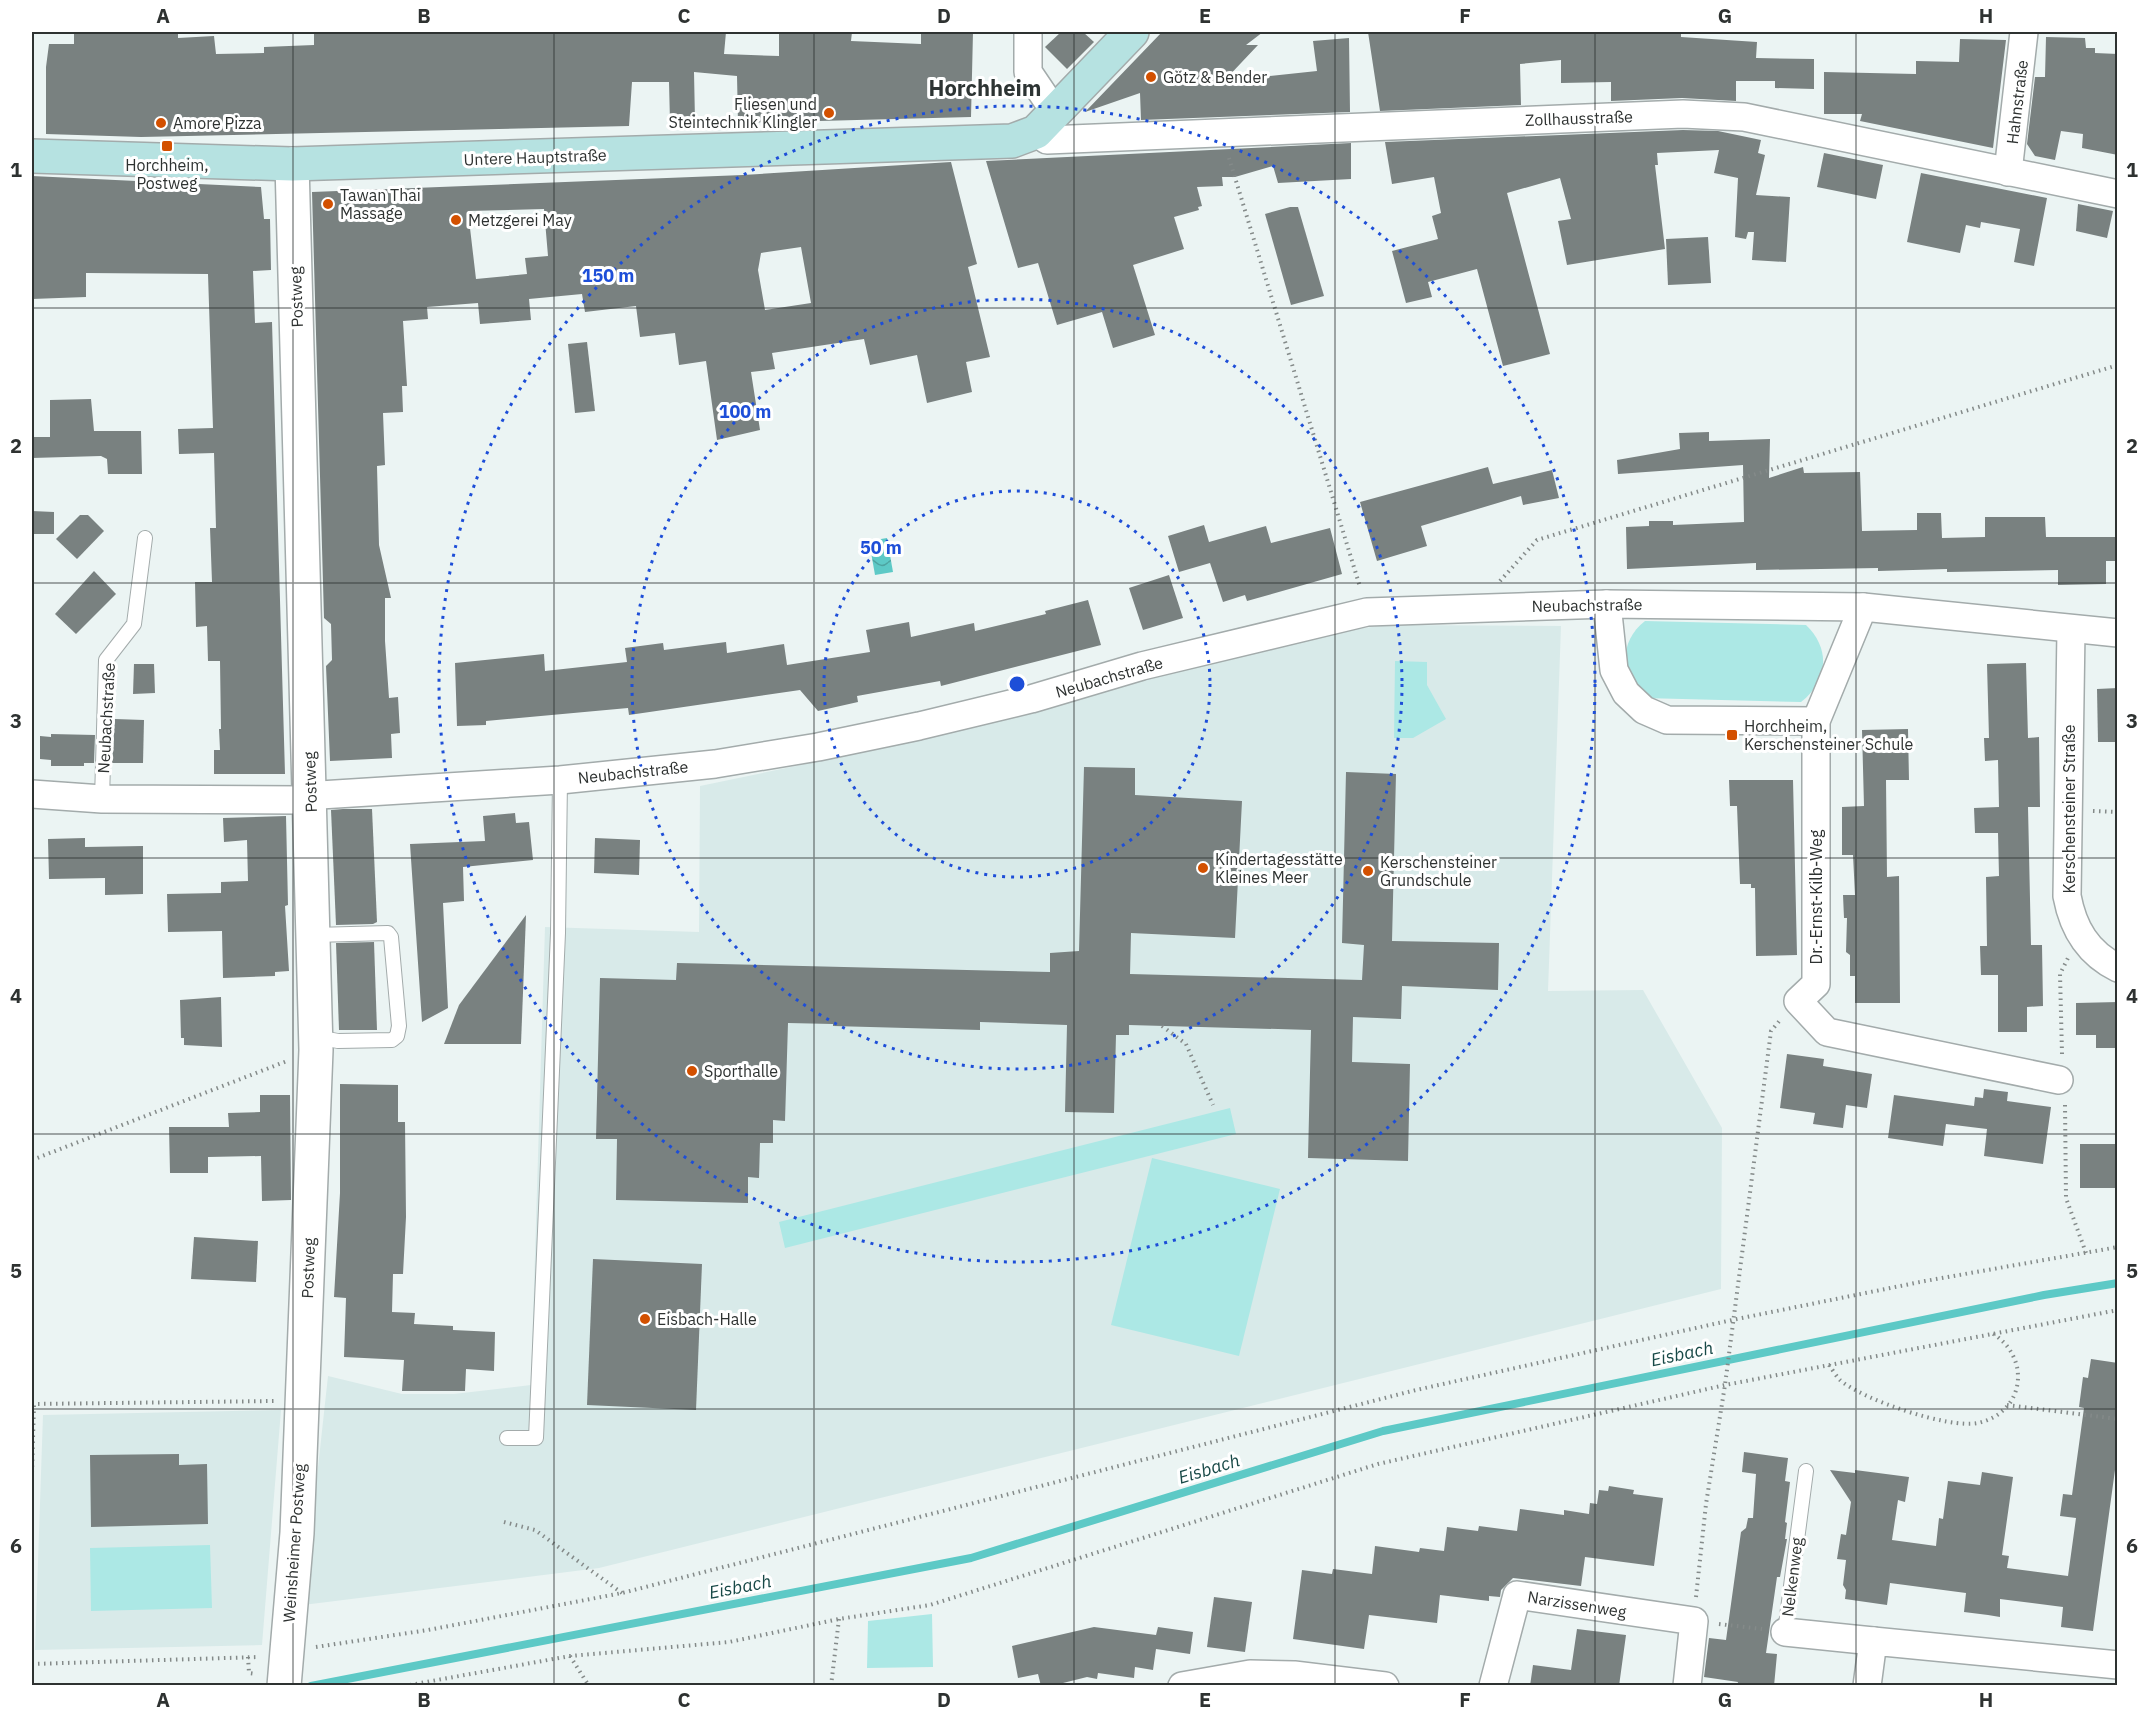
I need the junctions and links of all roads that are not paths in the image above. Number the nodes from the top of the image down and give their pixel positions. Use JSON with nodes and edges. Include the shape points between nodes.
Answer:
{"nodes":[{"id":1,"x":1028,"y":32,"type":"edge"},
{"id":2,"x":1132,"y":32,"type":"edge"},
{"id":3,"x":2024,"y":32,"type":"edge"},
{"id":4,"x":1045,"y":122,"type":"junction"},
{"id":5,"x":32,"y":156,"type":"edge"},
{"id":6,"x":292,"y":164,"type":"junction"},
{"id":7,"x":2008,"y":172,"type":"junction"},
{"id":8,"x":2118,"y":194,"type":"edge"},
{"id":9,"x":145,"y":538,"type":"dead end"},
{"id":10,"x":1607,"y":604,"type":"junction"},
{"id":11,"x":1863,"y":607,"type":"junction"},
{"id":12,"x":2071,"y":630,"type":"junction"},
{"id":13,"x":2118,"y":633,"type":"edge"},
{"id":14,"x":1816,"y":721,"type":"junction"},
{"id":15,"x":560,"y":780,"type":"junction"},
{"id":16,"x":32,"y":794,"type":"edge"},
{"id":17,"x":310,"y":798,"type":"junction"},
{"id":18,"x":102,"y":799,"type":"junction"},
{"id":19,"x":314,"y":935,"type":"junction"},
{"id":20,"x":2118,"y":968,"type":"edge"},
{"id":21,"x":316,"y":1043,"type":"junction"},
{"id":22,"x":2059,"y":1080,"type":"road end"},
{"id":23,"x":303,"y":1401,"type":"joint"},
{"id":24,"x":507,"y":1438,"type":"dead end"},
{"id":25,"x":1806,"y":1471,"type":"dead end"},
{"id":26,"x":1785,"y":1632,"type":"joint"},
{"id":27,"x":1873,"y":1641,"type":"junction"},
{"id":28,"x":285,"y":1665,"type":"edge"},
{"id":29,"x":2118,"y":1666,"type":"edge"},
{"id":30,"x":1250,"y":1680,"type":"edge"},
{"id":31,"x":1182,"y":1686,"type":"edge"},
{"id":32,"x":1385,"y":1686,"type":"edge"},
{"id":33,"x":1493,"y":1686,"type":"edge"},
{"id":34,"x":1687,"y":1686,"type":"edge"},
{"id":35,"x":1867,"y":1686,"type":"edge"},
{"id":36,"x":2115,"y":1686,"type":"edge"}],
"edges":[{"from":1,"to":4,"type":"street","via":[[1028,72]]},
{"from":2,"to":4,"type":"main road"},
{"from":3,"to":7,"type":"street","name":"Hahnstraße"},
{"from":4,"to":6,"type":"main road","name":"Untere Hauptstraße","via":[[1012,141]]},
{"from":4,"to":7,"type":"street","name":"Zollhausstraße","via":[[1047,140],[1683,114],[1744,117]]},
{"from":5,"to":6,"type":"main road","name":"Untere Hauptstraße"},
{"from":6,"to":17,"type":"street","name":"Postweg"},
{"from":7,"to":8,"type":"street","name":"Zollhausstraße"},
{"from":9,"to":18,"type":"lane","name":"Neubachstraße","via":[[134,624],[106,660]]},
{"from":10,"to":11,"type":"street","name":"Neubachstraße"},
{"from":10,"to":14,"type":"street","via":[[1614,670],[1626,693],[1644,710],[1667,720]]},
{"from":10,"to":15,"type":"street","name":"Neubachstraße","via":[[1367,612],[1142,666],[1031,699],[919,726],[715,764]]},
{"from":11,"to":12,"type":"street","name":"Neubachstraße"},
{"from":11,"to":14,"type":"street","name":"Dr.-Ernst-Kilb-Weg"},
{"from":12,"to":13,"type":"street","name":"Neubachstraße"},
{"from":12,"to":20,"type":"street","name":"Kerschensteiner Straße","via":[[2067,896],[2072,919],[2082,938],[2093,952]]},
{"from":14,"to":22,"type":"street","name":"Dr.-Ernst-Kilb-Weg","via":[[1816,984],[1798,1001],[1827,1032]]},
{"from":15,"to":17,"type":"street","name":"Neubachstraße"},
{"from":15,"to":24,"type":"lane","via":[[558,933],[536,1438]]},
{"from":16,"to":18,"type":"street","name":"Neubachstraße"},
{"from":17,"to":18,"type":"street","name":"Neubachstraße"},
{"from":17,"to":19,"type":"street","name":"Postweg"},
{"from":19,"to":21,"type":"street","name":"Postweg"},
{"from":19,"to":21,"type":"lane","via":[[388,933],[399,1026],[392,1040]]},
{"from":21,"to":23,"type":"street","name":"Postweg"},
{"from":23,"to":28,"type":"street","name":"Weinsheimer Postweg"},
{"from":25,"to":26,"type":"lane","name":"Nelkenweg"},
{"from":26,"to":27,"type":"street","name":"Nelkenweg"},
{"from":27,"to":29,"type":"street","name":"Nelkenweg"},
{"from":27,"to":35,"type":"street"},
{"from":29,"to":36,"type":"street"},
{"from":30,"to":31,"type":"street"},
{"from":30,"to":32,"type":"street","via":[[1294,1675]]},
{"from":33,"to":34,"type":"street","name":"Narzissenweg","via":[[1517,1595],[1694,1621]]}]}
